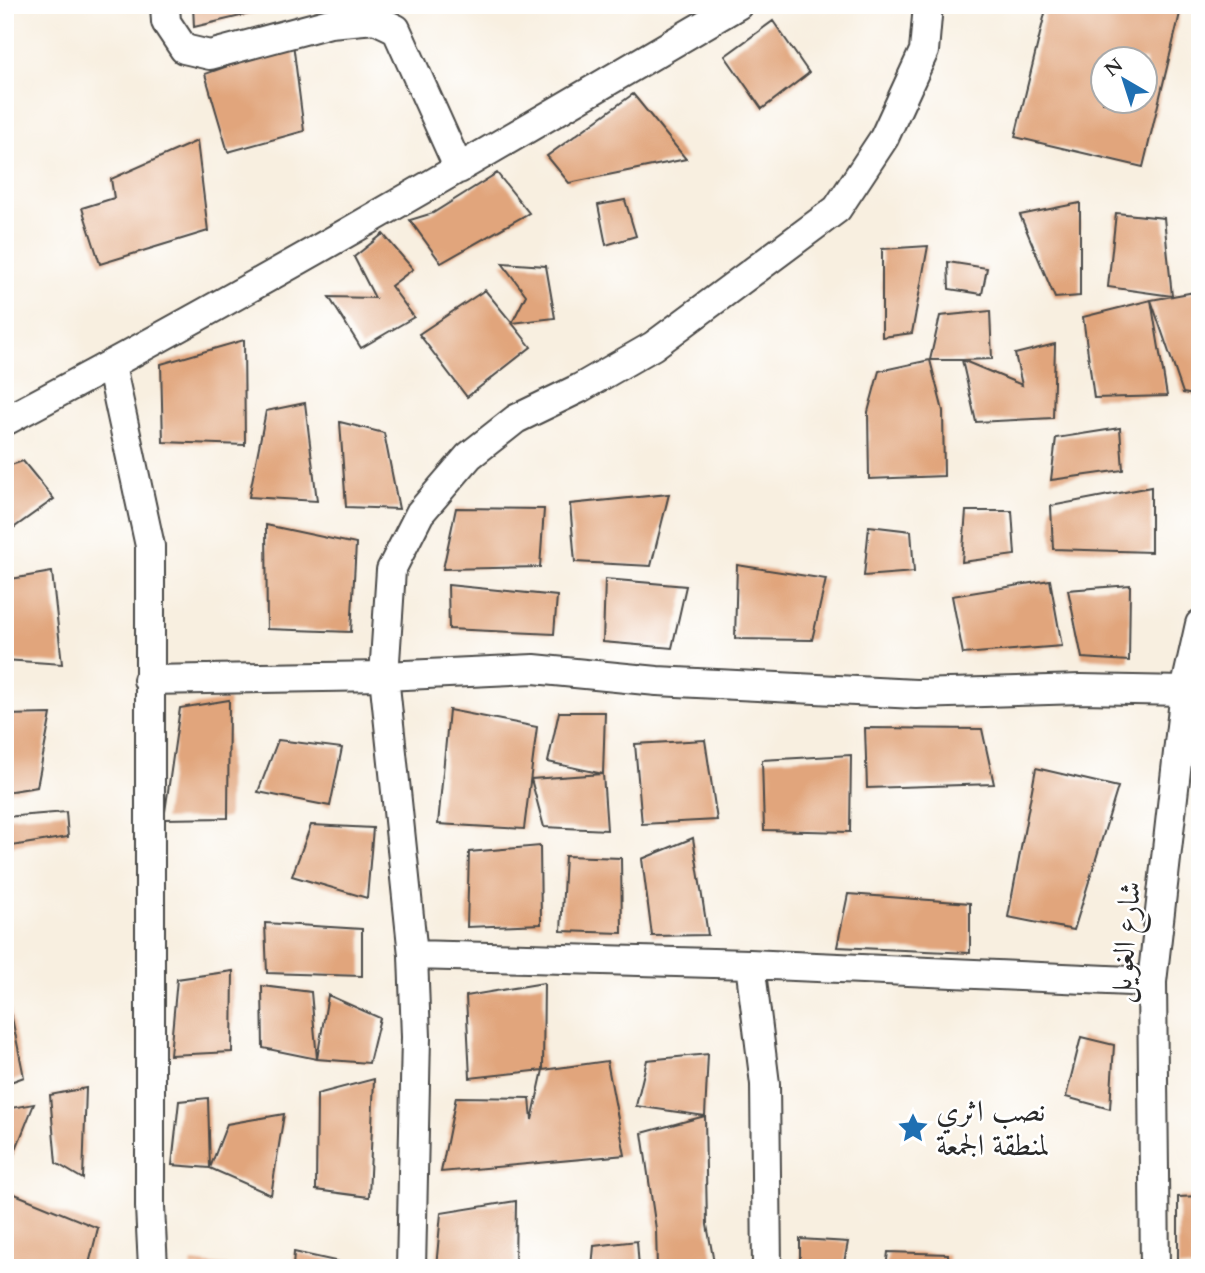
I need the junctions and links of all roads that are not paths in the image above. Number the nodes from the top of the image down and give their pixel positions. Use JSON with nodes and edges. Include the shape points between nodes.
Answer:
{"nodes":[{"id":1,"x":165,"y":5,"type":"edge"},
{"id":2,"x":738,"y":5,"type":"edge"},
{"id":3,"x":928,"y":5,"type":"edge"},
{"id":4,"x":459,"y":169,"type":"junction"},
{"id":5,"x":111,"y":365,"type":"junction"},
{"id":6,"x":5,"y":421,"type":"edge"},
{"id":7,"x":1200,"y":624,"type":"edge"},
{"id":8,"x":384,"y":676,"type":"junction"},
{"id":9,"x":148,"y":680,"type":"junction"},
{"id":10,"x":1185,"y":691,"type":"junction"},
{"id":11,"x":413,"y":954,"type":"junction"},
{"id":12,"x":750,"y":964,"type":"junction"},
{"id":13,"x":1152,"y":982,"type":"junction"},
{"id":14,"x":153,"y":1268,"type":"edge"},
{"id":15,"x":411,"y":1268,"type":"edge"},
{"id":16,"x":767,"y":1268,"type":"edge"},
{"id":17,"x":1155,"y":1268,"type":"edge"}],
"edges":[{"from":1,"to":4,"type":"street","via":[[166,22],[184,50],[210,55],[330,23],[375,19],[396,29]]},
{"from":2,"to":4,"type":"street"},
{"from":3,"to":8,"type":"street","via":[[924,51],[884,138],[836,209],[653,346],[516,419],[469,456],[420,513],[391,570]]},
{"from":4,"to":5,"type":"street"},
{"from":5,"to":6,"type":"street"},
{"from":5,"to":9,"type":"street","via":[[150,546]]},
{"from":7,"to":10,"type":"street","name":"شارع الغويل"},
{"from":8,"to":9,"type":"street"},
{"from":8,"to":10,"type":"street","via":[[534,669],[657,681],[916,694]]},
{"from":8,"to":11,"type":"street"},
{"from":9,"to":14,"type":"street"},
{"from":10,"to":13,"type":"street","name":"شارع الغويل"},
{"from":11,"to":12,"type":"street"},
{"from":11,"to":15,"type":"street","via":[[416,1037]]},
{"from":12,"to":13,"type":"street"},
{"from":12,"to":16,"type":"street","via":[[765,1084]]},
{"from":13,"to":17,"type":"street","name":"شارع الغويل"}]}
